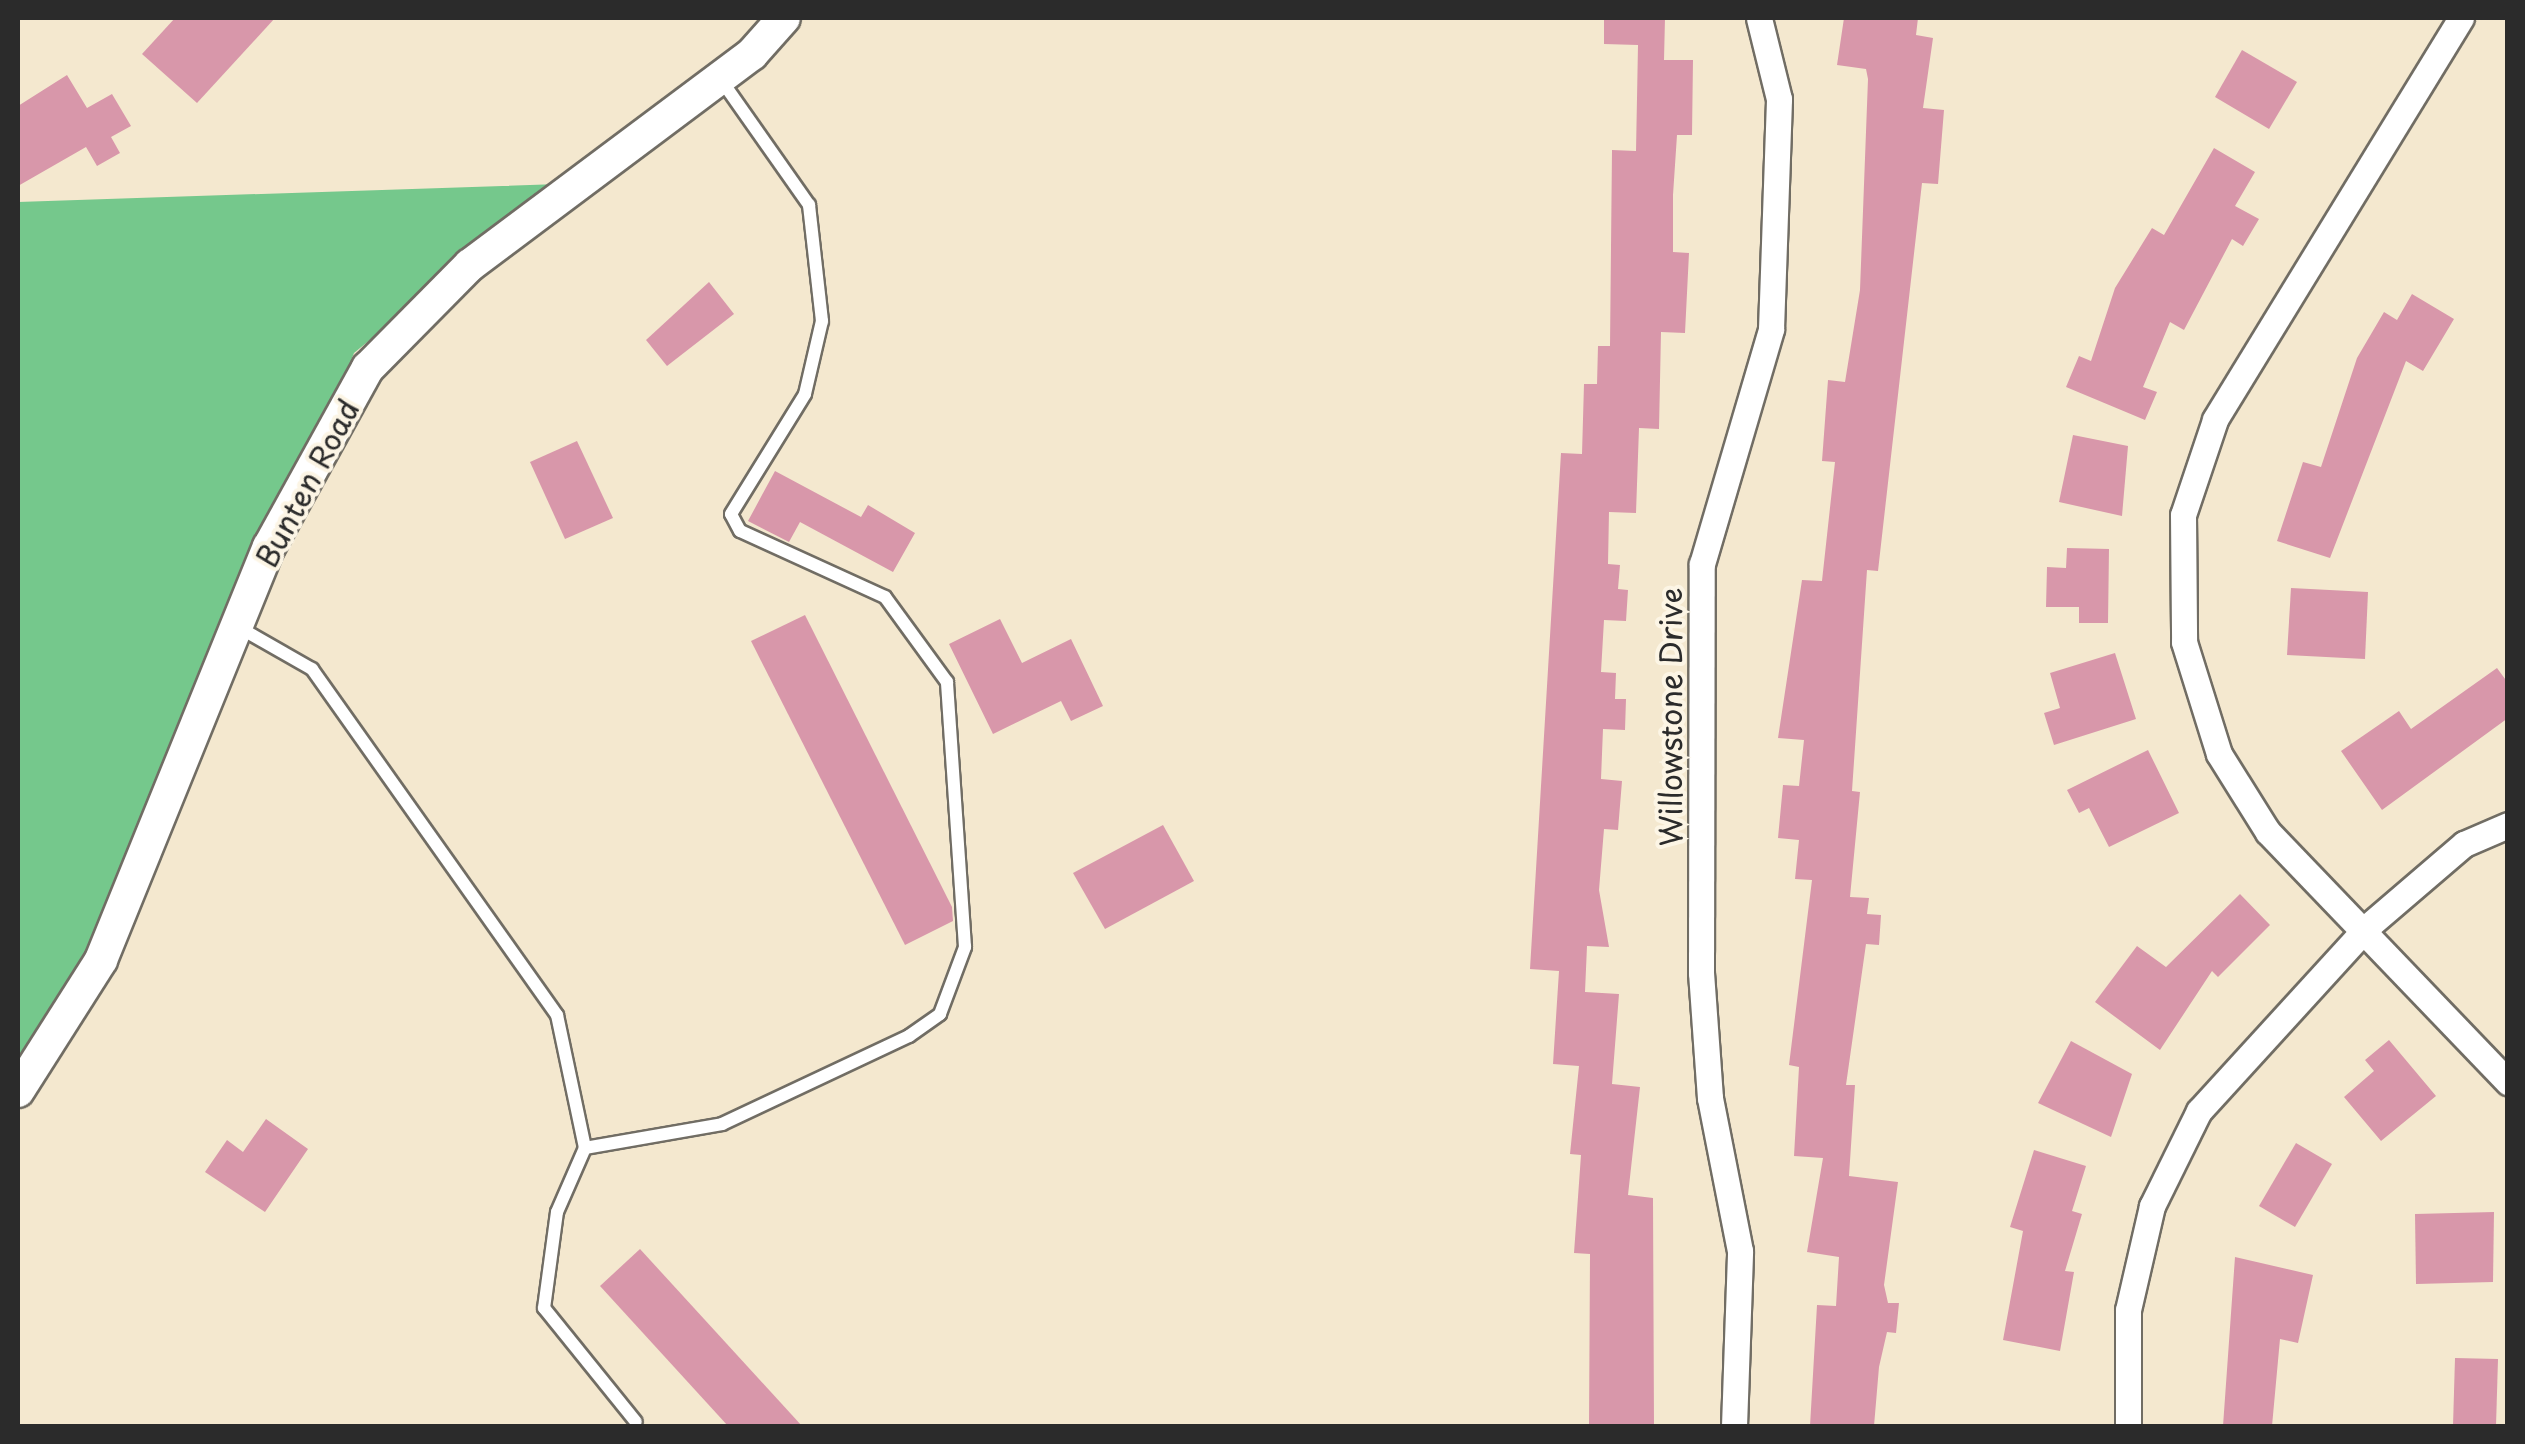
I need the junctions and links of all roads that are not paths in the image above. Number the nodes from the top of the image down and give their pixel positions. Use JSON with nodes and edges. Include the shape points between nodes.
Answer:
{"nodes":[{"id":1,"x":784,"y":18,"type":"edge"},
{"id":2,"x":1759,"y":18,"type":"edge"},
{"id":3,"x":2461,"y":18,"type":"edge"},
{"id":4,"x":720,"y":79,"type":"junction"},
{"id":5,"x":238,"y":627,"type":"junction"},
{"id":6,"x":2508,"y":825,"type":"edge"},
{"id":7,"x":2367,"y":928,"type":"junction"},
{"id":8,"x":2508,"y":1082,"type":"edge"},
{"id":9,"x":18,"y":1091,"type":"edge"},
{"id":10,"x":586,"y":1148,"type":"junction"},
{"id":11,"x":636,"y":1422,"type":"dead end"},
{"id":12,"x":1734,"y":1426,"type":"edge"},
{"id":13,"x":2128,"y":1426,"type":"edge"}],
"edges":[{"from":1,"to":4,"type":"street","name":"Bunten Road"},
{"from":2,"to":12,"type":"street","name":"Willowstone Drive","via":[[1779,99],[1771,329],[1702,564],[1701,974],[1710,1098],[1740,1250]]},
{"from":3,"to":7,"type":"street","via":[[2216,420],[2183,515],[2184,642],[2219,754],[2268,832]]},
{"from":4,"to":5,"type":"street","name":"Bunten Road","via":[[470,265],[368,368],[270,548]]},
{"from":4,"to":10,"type":"lane","via":[[809,204],[822,321],[805,394],[731,514],[740,531],[886,598],[947,682],[965,947],[940,1014],[908,1036],[722,1124]]},
{"from":5,"to":9,"type":"street","name":"Bunten Road","via":[[101,960]]},
{"from":5,"to":10,"type":"lane","via":[[312,669],[557,1015]]},
{"from":6,"to":7,"type":"street","via":[[2464,844]]},
{"from":7,"to":8,"type":"street"},
{"from":7,"to":13,"type":"street","via":[[2199,1110],[2152,1206],[2128,1310]]},
{"from":10,"to":11,"type":"lane","via":[[557,1212],[544,1308]]}]}
